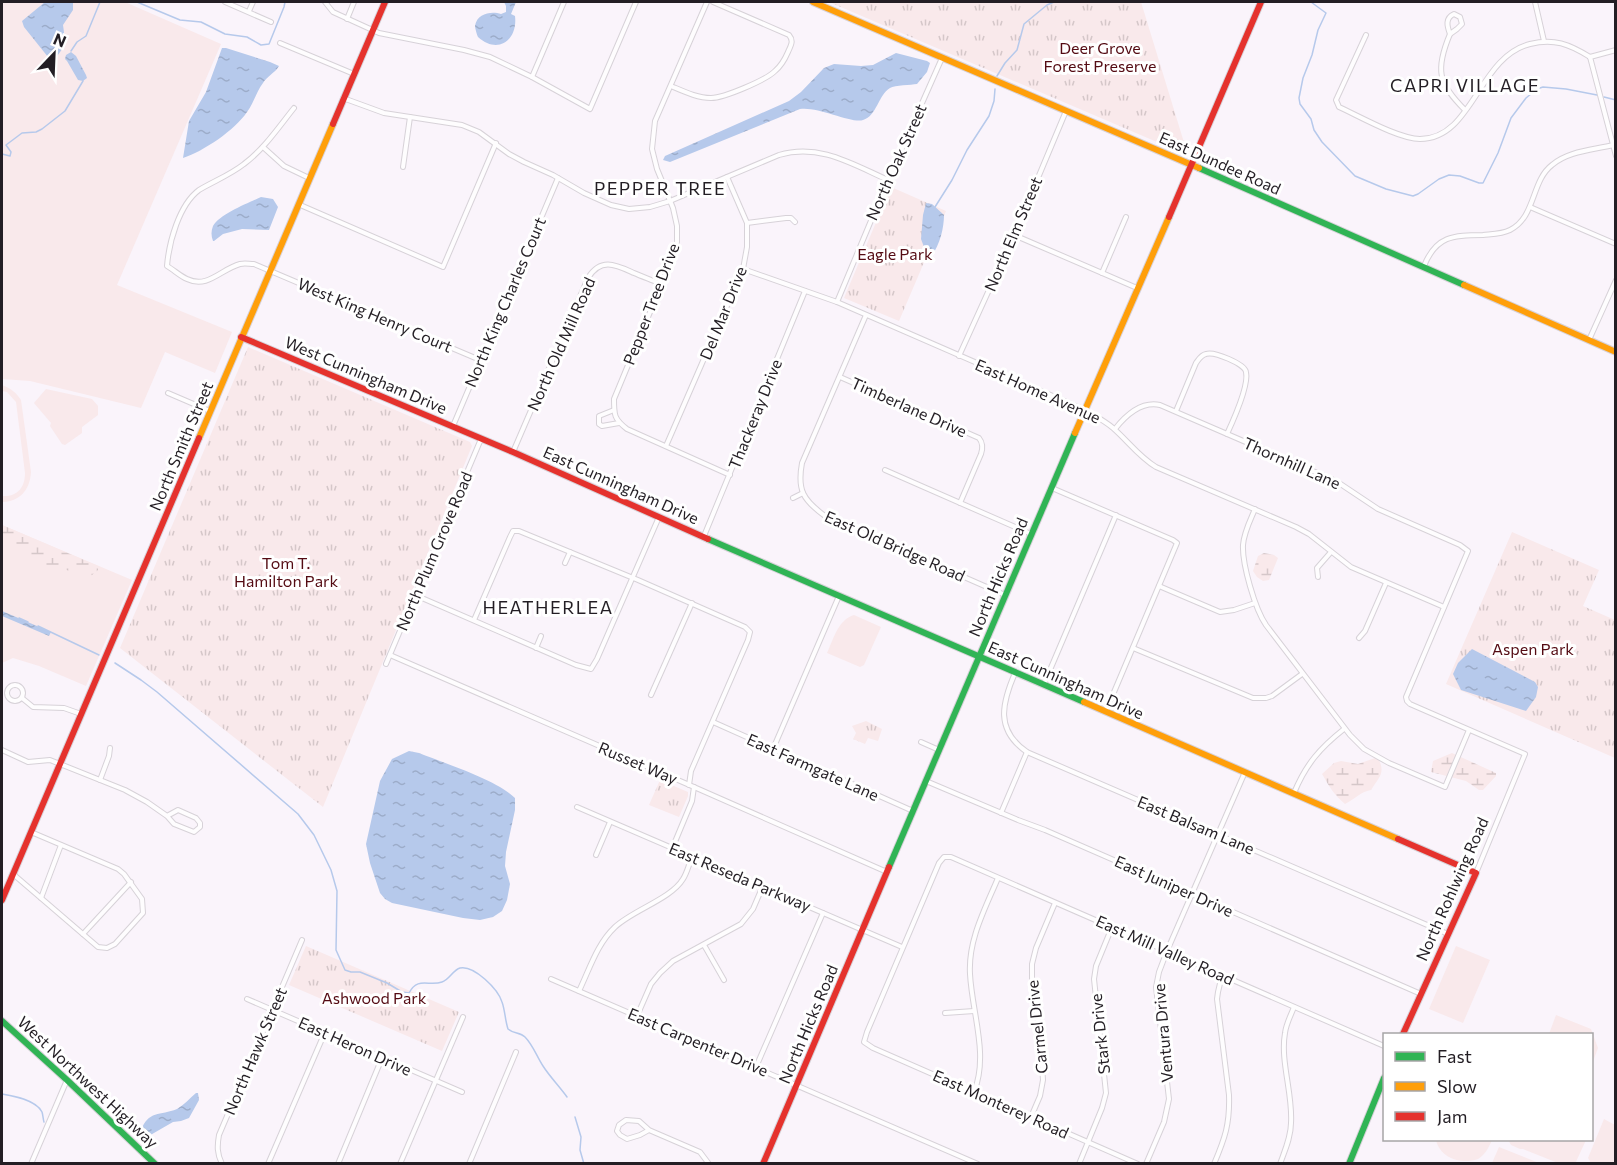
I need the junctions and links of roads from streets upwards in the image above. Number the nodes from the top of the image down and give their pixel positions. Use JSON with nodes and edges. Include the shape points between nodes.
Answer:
{"nodes":[{"id":1,"x":225,"y":2,"type":"edge"},
{"id":2,"x":254,"y":2,"type":"edge"},
{"id":3,"x":325,"y":2,"type":"edge"},
{"id":4,"x":354,"y":2,"type":"edge"},
{"id":5,"x":385,"y":2,"type":"edge"},
{"id":6,"x":564,"y":2,"type":"edge"},
{"id":7,"x":636,"y":2,"type":"edge"},
{"id":8,"x":706,"y":2,"type":"edge"},
{"id":9,"x":713,"y":2,"type":"edge"},
{"id":10,"x":813,"y":2,"type":"edge"},
{"id":11,"x":1260,"y":2,"type":"edge"},
{"id":12,"x":1535,"y":2,"type":"edge"},
{"id":13,"x":249,"y":11,"type":"junction"},
{"id":14,"x":347,"y":19,"type":"junction"},
{"id":15,"x":270,"y":22,"type":"dead end"},
{"id":16,"x":373,"y":30,"type":"junction"},
{"id":17,"x":1450,"y":34,"type":"junction"},
{"id":18,"x":1366,"y":35,"type":"dead end"},
{"id":19,"x":1544,"y":41,"type":"junction"},
{"id":20,"x":280,"y":43,"type":"dead end"},
{"id":21,"x":1616,"y":50,"type":"edge"},
{"id":22,"x":943,"y":57,"type":"junction"},
{"id":23,"x":1590,"y":57,"type":"junction"},
{"id":24,"x":354,"y":74,"type":"junction"},
{"id":25,"x":531,"y":77,"type":"junction"},
{"id":26,"x":671,"y":86,"type":"junction"},
{"id":27,"x":343,"y":98,"type":"junction"},
{"id":28,"x":294,"y":108,"type":"dead end"},
{"id":29,"x":1465,"y":110,"type":"junction"},
{"id":30,"x":1066,"y":111,"type":"junction"},
{"id":31,"x":410,"y":117,"type":"junction"},
{"id":32,"x":496,"y":144,"type":"junction"},
{"id":33,"x":1613,"y":145,"type":"junction"},
{"id":34,"x":263,"y":147,"type":"junction"},
{"id":35,"x":1616,"y":156,"type":"edge"},
{"id":36,"x":1190,"y":164,"type":"junction"},
{"id":37,"x":403,"y":167,"type":"dead end"},
{"id":38,"x":727,"y":177,"type":"junction"},
{"id":39,"x":309,"y":178,"type":"junction"},
{"id":40,"x":558,"y":178,"type":"junction"},
{"id":41,"x":888,"y":180,"type":"junction"},
{"id":42,"x":670,"y":201,"type":"junction"},
{"id":43,"x":298,"y":204,"type":"junction"},
{"id":44,"x":1530,"y":207,"type":"junction"},
{"id":45,"x":1126,"y":218,"type":"dead end"},
{"id":46,"x":795,"y":222,"type":"dead end"},
{"id":47,"x":747,"y":223,"type":"junction"},
{"id":48,"x":1014,"y":235,"type":"junction"},
{"id":49,"x":1616,"y":244,"type":"edge"},
{"id":50,"x":1424,"y":267,"type":"junction"},
{"id":51,"x":743,"y":269,"type":"junction"},
{"id":52,"x":270,"y":270,"type":"junction"},
{"id":53,"x":1102,"y":273,"type":"junction"},
{"id":54,"x":1616,"y":280,"type":"edge"},
{"id":55,"x":661,"y":284,"type":"junction"},
{"id":56,"x":1137,"y":288,"type":"junction"},
{"id":57,"x":805,"y":291,"type":"junction"},
{"id":58,"x":837,"y":302,"type":"junction"},
{"id":59,"x":866,"y":315,"type":"junction"},
{"id":60,"x":241,"y":337,"type":"junction"},
{"id":61,"x":1589,"y":341,"type":"junction"},
{"id":62,"x":1616,"y":352,"type":"edge"},
{"id":63,"x":959,"y":356,"type":"junction"},
{"id":64,"x":480,"y":360,"type":"junction"},
{"id":65,"x":840,"y":377,"type":"junction"},
{"id":66,"x":168,"y":393,"type":"dead end"},
{"id":67,"x":614,"y":410,"type":"junction"},
{"id":68,"x":1085,"y":410,"type":"junction"},
{"id":69,"x":1176,"y":411,"type":"junction"},
{"id":70,"x":211,"y":412,"type":"junction"},
{"id":71,"x":619,"y":423,"type":"junction"},
{"id":72,"x":453,"y":426,"type":"junction"},
{"id":73,"x":1115,"y":429,"type":"junction"},
{"id":74,"x":1227,"y":434,"type":"junction"},
{"id":75,"x":481,"y":439,"type":"junction"},
{"id":76,"x":666,"y":446,"type":"junction"},
{"id":77,"x":513,"y":452,"type":"junction"},
{"id":78,"x":885,"y":470,"type":"dead end"},
{"id":79,"x":730,"y":475,"type":"junction"},
{"id":80,"x":1051,"y":488,"type":"junction"},
{"id":81,"x":803,"y":493,"type":"junction"},
{"id":82,"x":793,"y":498,"type":"dead end"},
{"id":83,"x":960,"y":503,"type":"junction"},
{"id":84,"x":1255,"y":509,"type":"junction"},
{"id":85,"x":1116,"y":515,"type":"junction"},
{"id":86,"x":659,"y":517,"type":"junction"},
{"id":87,"x":1031,"y":534,"type":"junction"},
{"id":88,"x":703,"y":536,"type":"junction"},
{"id":89,"x":570,"y":552,"type":"junction"},
{"id":90,"x":1331,"y":552,"type":"junction"},
{"id":91,"x":565,"y":563,"type":"dead end"},
{"id":92,"x":1317,"y":577,"type":"dead end"},
{"id":93,"x":632,"y":578,"type":"junction"},
{"id":94,"x":1386,"y":582,"type":"junction"},
{"id":95,"x":1159,"y":586,"type":"junction"},
{"id":96,"x":415,"y":595,"type":"junction"},
{"id":97,"x":1005,"y":595,"type":"junction"},
{"id":98,"x":839,"y":596,"type":"junction"},
{"id":99,"x":692,"y":603,"type":"junction"},
{"id":100,"x":1255,"y":603,"type":"junction"},
{"id":101,"x":1444,"y":607,"type":"junction"},
{"id":102,"x":474,"y":620,"type":"junction"},
{"id":103,"x":541,"y":636,"type":"dead end"},
{"id":104,"x":1359,"y":638,"type":"dead end"},
{"id":105,"x":536,"y":648,"type":"junction"},
{"id":106,"x":1132,"y":648,"type":"junction"},
{"id":107,"x":390,"y":655,"type":"junction"},
{"id":108,"x":978,"y":656,"type":"junction"},
{"id":109,"x":386,"y":664,"type":"dead end"},
{"id":110,"x":1016,"y":672,"type":"junction"},
{"id":111,"x":1302,"y":674,"type":"junction"},
{"id":112,"x":1044,"y":684,"type":"junction"},
{"id":113,"x":2,"y":689,"type":"edge"},
{"id":114,"x":8,"y":690,"type":"junction"},
{"id":115,"x":651,"y":695,"type":"dead end"},
{"id":116,"x":22,"y":698,"type":"junction"},
{"id":117,"x":1105,"y":712,"type":"junction"},
{"id":118,"x":81,"y":714,"type":"junction"},
{"id":119,"x":713,"y":722,"type":"junction"},
{"id":120,"x":1344,"y":729,"type":"junction"},
{"id":121,"x":1469,"y":729,"type":"junction"},
{"id":122,"x":921,"y":742,"type":"dead end"},
{"id":123,"x":110,"y":748,"type":"dead end"},
{"id":124,"x":773,"y":749,"type":"junction"},
{"id":125,"x":2,"y":750,"type":"edge"},
{"id":126,"x":939,"y":750,"type":"junction"},
{"id":127,"x":1027,"y":752,"type":"junction"},
{"id":128,"x":60,"y":764,"type":"junction"},
{"id":129,"x":1245,"y":772,"type":"junction"},
{"id":130,"x":100,"y":780,"type":"junction"},
{"id":131,"x":926,"y":781,"type":"junction"},
{"id":132,"x":692,"y":786,"type":"junction"},
{"id":133,"x":1294,"y":793,"type":"junction"},
{"id":134,"x":577,"y":807,"type":"dead end"},
{"id":135,"x":913,"y":811,"type":"junction"},
{"id":136,"x":1000,"y":813,"type":"junction"},
{"id":137,"x":167,"y":816,"type":"junction"},
{"id":138,"x":610,"y":822,"type":"junction"},
{"id":139,"x":31,"y":832,"type":"junction"},
{"id":140,"x":1218,"y":835,"type":"junction"},
{"id":141,"x":61,"y":845,"type":"junction"},
{"id":142,"x":672,"y":849,"type":"junction"},
{"id":143,"x":596,"y":855,"type":"dead end"},
{"id":144,"x":692,"y":857,"type":"junction"},
{"id":145,"x":887,"y":872,"type":"junction"},
{"id":146,"x":1476,"y":873,"type":"junction"},
{"id":147,"x":13,"y":874,"type":"junction"},
{"id":148,"x":998,"y":878,"type":"junction"},
{"id":149,"x":131,"y":882,"type":"junction"},
{"id":150,"x":762,"y":888,"type":"junction"},
{"id":151,"x":4,"y":890,"type":"edge"},
{"id":152,"x":1193,"y":894,"type":"junction"},
{"id":153,"x":41,"y":898,"type":"junction"},
{"id":154,"x":2,"y":900,"type":"edge"},
{"id":155,"x":1055,"y":903,"type":"junction"},
{"id":156,"x":823,"y":913,"type":"junction"},
{"id":157,"x":1112,"y":927,"type":"junction"},
{"id":158,"x":862,"y":930,"type":"junction"},
{"id":159,"x":83,"y":934,"type":"junction"},
{"id":160,"x":1448,"y":934,"type":"junction"},
{"id":161,"x":302,"y":940,"type":"dead end"},
{"id":162,"x":704,"y":945,"type":"junction"},
{"id":163,"x":902,"y":947,"type":"junction"},
{"id":164,"x":1167,"y":951,"type":"junction"},
{"id":165,"x":1222,"y":975,"type":"junction"},
{"id":166,"x":551,"y":979,"type":"dead end"},
{"id":167,"x":724,"y":980,"type":"dead end"},
{"id":168,"x":579,"y":991,"type":"junction"},
{"id":169,"x":1421,"y":994,"type":"junction"},
{"id":170,"x":247,"y":999,"type":"dead end"},
{"id":171,"x":1294,"y":1007,"type":"junction"},
{"id":172,"x":273,"y":1010,"type":"junction"},
{"id":173,"x":974,"y":1011,"type":"junction"},
{"id":174,"x":945,"y":1013,"type":"dead end"},
{"id":175,"x":637,"y":1016,"type":"junction"},
{"id":176,"x":463,"y":1017,"type":"dead end"},
{"id":177,"x":2,"y":1021,"type":"edge"},
{"id":178,"x":325,"y":1032,"type":"junction"},
{"id":179,"x":1404,"y":1033,"type":"edge"},
{"id":180,"x":1383,"y":1046,"type":"edge"},
{"id":181,"x":516,"y":1052,"type":"dead end"},
{"id":182,"x":382,"y":1058,"type":"junction"},
{"id":183,"x":756,"y":1067,"type":"junction"},
{"id":184,"x":67,"y":1080,"type":"junction"},
{"id":185,"x":1383,"y":1080,"type":"edge"},
{"id":186,"x":435,"y":1081,"type":"junction"},
{"id":187,"x":796,"y":1085,"type":"junction"},
{"id":188,"x":462,"y":1092,"type":"dead end"},
{"id":189,"x":974,"y":1092,"type":"junction"},
{"id":190,"x":1031,"y":1117,"type":"junction"},
{"id":191,"x":649,"y":1130,"type":"junction"},
{"id":192,"x":1088,"y":1142,"type":"junction"},
{"id":193,"x":31,"y":1164,"type":"edge"},
{"id":194,"x":155,"y":1164,"type":"edge"},
{"id":195,"x":222,"y":1164,"type":"edge"},
{"id":196,"x":268,"y":1164,"type":"edge"},
{"id":197,"x":338,"y":1164,"type":"edge"},
{"id":198,"x":400,"y":1164,"type":"edge"},
{"id":199,"x":469,"y":1164,"type":"edge"},
{"id":200,"x":709,"y":1164,"type":"edge"},
{"id":201,"x":763,"y":1164,"type":"edge"},
{"id":202,"x":978,"y":1164,"type":"edge"},
{"id":203,"x":1079,"y":1164,"type":"edge"},
{"id":204,"x":1138,"y":1164,"type":"edge"},
{"id":205,"x":1146,"y":1164,"type":"edge"},
{"id":206,"x":1214,"y":1164,"type":"edge"},
{"id":207,"x":1280,"y":1164,"type":"edge"},
{"id":208,"x":1348,"y":1164,"type":"edge"}],
"edges":[{"from":1,"to":13,"type":"street"},
{"from":2,"to":13,"type":"street"},
{"from":3,"to":14,"type":"street","via":[[333,12]]},
{"from":4,"to":14,"type":"street"},
{"from":5,"to":16,"type":"street","name":"North Smith Street"},
{"from":6,"to":25,"type":"street"},
{"from":7,"to":25,"type":"street","via":[[590,109]]},
{"from":8,"to":26,"type":"street","name":"Pepper Tree Drive"},
{"from":9,"to":26,"type":"street","via":[[789,35],[792,43],[785,59],[771,75],[719,98],[700,97]]},
{"from":10,"to":22,"type":"street","name":"East Dundee Road"},
{"from":11,"to":36,"type":"street","name":"North Hicks Road"},
{"from":12,"to":19,"type":"street"},
{"from":13,"to":15,"type":"street"},
{"from":14,"to":16,"type":"street"},
{"from":16,"to":24,"type":"street","name":"North Smith Street"},
{"from":16,"to":25,"type":"street","via":[[476,53]]},
{"from":17,"to":17,"type":"street","via":[[1461,26],[1458,15],[1448,18]]},
{"from":17,"to":29,"type":"street","via":[[1442,56],[1444,86]]},
{"from":18,"to":29,"type":"street","via":[[1336,100],[1339,107],[1401,135],[1420,139],[1454,125]]},
{"from":19,"to":23,"type":"street","via":[[1560,42]]},
{"from":19,"to":29,"type":"street","via":[[1510,51]]},
{"from":20,"to":24,"type":"street"},
{"from":21,"to":23,"type":"street"},
{"from":22,"to":30,"type":"street","name":"East Dundee Road"},
{"from":22,"to":41,"type":"street","name":"North Oak Street"},
{"from":23,"to":33,"type":"street"},
{"from":24,"to":27,"type":"street","name":"North Smith Street"},
{"from":26,"to":42,"type":"street","name":"Pepper Tree Drive","via":[[655,121],[652,149]]},
{"from":27,"to":31,"type":"street","via":[[376,111]]},
{"from":27,"to":39,"type":"street","name":"North Smith Street"},
{"from":28,"to":34,"type":"street"},
{"from":30,"to":36,"type":"street","name":"East Dundee Road"},
{"from":30,"to":48,"type":"street","name":"North Elm Street"},
{"from":31,"to":32,"type":"street","via":[[462,124]]},
{"from":31,"to":37,"type":"street"},
{"from":32,"to":40,"type":"street"},
{"from":32,"to":43,"type":"street","via":[[443,267]]},
{"from":33,"to":35,"type":"street"},
{"from":33,"to":44,"type":"street","via":[[1566,156],[1551,165],[1542,176]]},
{"from":34,"to":39,"type":"street","via":[[284,166]]},
{"from":34,"to":52,"type":"street","name":"West King Henry Court","via":[[189,201],[171,239],[167,266],[188,280],[200,282],[237,265],[254,264]]},
{"from":36,"to":50,"type":"street","name":"East Dundee Road"},
{"from":36,"to":56,"type":"street","name":"North Hicks Road"},
{"from":38,"to":41,"type":"street","via":[[779,155],[803,151],[838,157]]},
{"from":38,"to":42,"type":"street"},
{"from":38,"to":47,"type":"street","name":"Del Mar Drive"},
{"from":39,"to":43,"type":"street","name":"North Smith Street"},
{"from":40,"to":42,"type":"street","via":[[590,196],[629,209]]},
{"from":40,"to":64,"type":"street","name":"North King Charles Court"},
{"from":41,"to":58,"type":"street","name":"North Oak Street"},
{"from":42,"to":55,"type":"street","name":"Pepper Tree Drive","via":[[676,218],[677,242]]},
{"from":43,"to":52,"type":"street","name":"North Smith Street"},
{"from":44,"to":49,"type":"street"},
{"from":44,"to":50,"type":"street","via":[[1521,222],[1503,233],[1464,235],[1441,241]]},
{"from":45,"to":53,"type":"street"},
{"from":46,"to":47,"type":"street","via":[[786,218]]},
{"from":47,"to":51,"type":"street","name":"Del Mar Drive"},
{"from":48,"to":53,"type":"street"},
{"from":48,"to":63,"type":"street","name":"North Elm Street"},
{"from":50,"to":61,"type":"street","name":"East Dundee Road"},
{"from":51,"to":57,"type":"street","name":"East Home Avenue"},
{"from":51,"to":76,"type":"street","name":"Del Mar Drive"},
{"from":52,"to":60,"type":"street","name":"North Smith Street"},
{"from":52,"to":64,"type":"street","name":"West King Henry Court"},
{"from":53,"to":56,"type":"street"},
{"from":54,"to":61,"type":"street"},
{"from":55,"to":67,"type":"street","name":"Pepper Tree Drive","via":[[614,399]]},
{"from":55,"to":77,"type":"street","name":"North Old Mill Road","via":[[616,265],[602,265],[593,271]]},
{"from":56,"to":68,"type":"street","name":"North Hicks Road"},
{"from":57,"to":58,"type":"street","name":"East Home Avenue"},
{"from":57,"to":79,"type":"street","name":"Thackeray Drive"},
{"from":58,"to":59,"type":"street","name":"East Home Avenue"},
{"from":59,"to":63,"type":"street","name":"East Home Avenue"},
{"from":59,"to":65,"type":"street"},
{"from":60,"to":70,"type":"street","name":"North Smith Street"},
{"from":60,"to":72,"type":"street","name":"West Cunningham Drive"},
{"from":61,"to":62,"type":"street","name":"East Dundee Road"},
{"from":63,"to":68,"type":"street","name":"East Home Avenue"},
{"from":64,"to":72,"type":"street","name":"North King Charles Court"},
{"from":65,"to":81,"type":"street","via":[[802,463],[799,479]]},
{"from":65,"to":83,"type":"street","name":"Timberlane Drive","via":[[979,438],[983,448]]},
{"from":66,"to":70,"type":"street"},
{"from":67,"to":71,"type":"street"},
{"from":67,"to":71,"type":"street","name":"Pepper Tree Drive","via":[[599,416],[599,424]]},
{"from":68,"to":73,"type":"street","name":"East Home Avenue"},
{"from":68,"to":80,"type":"street","name":"North Hicks Road"},
{"from":69,"to":73,"type":"street","name":"Thornhill Lane","via":[[1146,405]]},
{"from":69,"to":74,"type":"street","name":"Thornhill Lane"},
{"from":69,"to":74,"type":"street","via":[[1201,356],[1213,353],[1241,365],[1247,375]]},
{"from":70,"to":118,"type":"street","name":"North Smith Street"},
{"from":71,"to":76,"type":"street"},
{"from":72,"to":75,"type":"street","name":"West Cunningham Drive"},
{"from":73,"to":84,"type":"street","name":"East Home Avenue","via":[[1156,467]]},
{"from":74,"to":101,"type":"street","name":"Thornhill Lane","via":[[1336,481],[1378,509],[1468,551]]},
{"from":75,"to":77,"type":"street","name":"East Cunningham Drive"},
{"from":75,"to":96,"type":"street","name":"North Plum Grove Road"},
{"from":76,"to":79,"type":"street"},
{"from":77,"to":86,"type":"street","name":"East Cunningham Drive"},
{"from":78,"to":83,"type":"street"},
{"from":79,"to":88,"type":"street","name":"Thackeray Drive"},
{"from":80,"to":85,"type":"street"},
{"from":80,"to":87,"type":"street","name":"North Hicks Road"},
{"from":81,"to":82,"type":"street"},
{"from":81,"to":97,"type":"street","name":"East Old Bridge Road","via":[[825,516]]},
{"from":83,"to":87,"type":"street"},
{"from":84,"to":90,"type":"street","name":"East Home Avenue","via":[[1309,534]]},
{"from":84,"to":100,"type":"street","via":[[1243,546]]},
{"from":85,"to":95,"type":"street","via":[[1177,543]]},
{"from":85,"to":112,"type":"street"},
{"from":86,"to":88,"type":"street","name":"East Cunningham Drive"},
{"from":86,"to":93,"type":"street"},
{"from":87,"to":97,"type":"street","name":"North Hicks Road"},
{"from":88,"to":98,"type":"street","name":"East Cunningham Drive"},
{"from":89,"to":91,"type":"street"},
{"from":89,"to":93,"type":"street"},
{"from":89,"to":102,"type":"street","via":[[513,531]]},
{"from":90,"to":92,"type":"street","via":[[1317,568]]},
{"from":90,"to":94,"type":"street","name":"East Home Avenue","via":[[1351,567]]},
{"from":93,"to":99,"type":"street"},
{"from":93,"to":105,"type":"street","via":[[591,669]]},
{"from":94,"to":101,"type":"street","name":"East Home Avenue"},
{"from":94,"to":104,"type":"street"},
{"from":95,"to":100,"type":"street","via":[[1220,612]]},
{"from":95,"to":106,"type":"street"},
{"from":96,"to":102,"type":"street"},
{"from":96,"to":107,"type":"street","name":"North Plum Grove Road"},
{"from":97,"to":108,"type":"street","name":"North Hicks Road"},
{"from":98,"to":108,"type":"street","name":"East Cunningham Drive"},
{"from":98,"to":124,"type":"street"},
{"from":99,"to":115,"type":"street"},
{"from":99,"to":119,"type":"street","via":[[750,632]]},
{"from":100,"to":111,"type":"street","via":[[1262,620]]},
{"from":101,"to":121,"type":"street","via":[[1406,699]]},
{"from":102,"to":105,"type":"street"},
{"from":103,"to":105,"type":"street"},
{"from":106,"to":111,"type":"street","via":[[1253,698],[1272,696]]},
{"from":106,"to":117,"type":"street"},
{"from":107,"to":109,"type":"street","name":"North Plum Grove Road"},
{"from":107,"to":132,"type":"street","name":"Russet Way"},
{"from":108,"to":110,"type":"street","name":"East Cunningham Drive"},
{"from":108,"to":126,"type":"street","name":"North Hicks Road"},
{"from":110,"to":112,"type":"street","name":"East Cunningham Drive"},
{"from":110,"to":127,"type":"street","name":"East Balsam Lane","via":[[1005,697],[1004,717],[1012,737]]},
{"from":111,"to":120,"type":"street"},
{"from":112,"to":117,"type":"street","name":"East Cunningham Drive"},
{"from":113,"to":114,"type":"street"},
{"from":114,"to":116,"type":"street","via":[[11,700]]},
{"from":114,"to":116,"type":"street","via":[[19,685],[24,692]]},
{"from":116,"to":118,"type":"street","via":[[33,706],[56,706]]},
{"from":117,"to":129,"type":"street","name":"East Cunningham Drive"},
{"from":118,"to":128,"type":"street","name":"North Smith Street"},
{"from":119,"to":124,"type":"street","name":"East Farmgate Lane"},
{"from":119,"to":132,"type":"street","via":[[692,771]]},
{"from":120,"to":121,"type":"street","via":[[1364,749],[1444,788]]},
{"from":120,"to":133,"type":"street","via":[[1314,757]]},
{"from":121,"to":146,"type":"street","name":"North Rohlwing Road","via":[[1525,754]]},
{"from":122,"to":126,"type":"street"},
{"from":123,"to":130,"type":"street"},
{"from":124,"to":135,"type":"street","name":"East Farmgate Lane"},
{"from":125,"to":128,"type":"street","via":[[28,762],[50,760]]},
{"from":126,"to":131,"type":"street","name":"North Hicks Road"},
{"from":127,"to":136,"type":"street"},
{"from":127,"to":140,"type":"street","name":"East Balsam Lane"},
{"from":128,"to":130,"type":"street"},
{"from":128,"to":139,"type":"street","name":"North Smith Street"},
{"from":129,"to":133,"type":"street","name":"East Cunningham Drive"},
{"from":129,"to":140,"type":"street","name":"Ventura Drive"},
{"from":130,"to":137,"type":"street","via":[[125,790]]},
{"from":131,"to":135,"type":"street","name":"North Hicks Road"},
{"from":131,"to":136,"type":"street","name":"East Juniper Drive"},
{"from":132,"to":142,"type":"street","via":[[692,801]]},
{"from":132,"to":145,"type":"street","name":"Russet Way"},
{"from":133,"to":146,"type":"street","name":"East Cunningham Drive"},
{"from":134,"to":138,"type":"street","name":"East Reseda Parkway"},
{"from":135,"to":145,"type":"street","name":"North Hicks Road"},
{"from":136,"to":152,"type":"street","name":"East Juniper Drive"},
{"from":137,"to":137,"type":"street","via":[[178,810],[196,818],[200,827],[194,832],[174,824]]},
{"from":138,"to":142,"type":"street","name":"East Reseda Parkway"},
{"from":138,"to":143,"type":"street"},
{"from":139,"to":141,"type":"street"},
{"from":139,"to":147,"type":"street","name":"North Smith Street"},
{"from":140,"to":152,"type":"street","name":"Ventura Drive"},
{"from":140,"to":160,"type":"street","name":"East Balsam Lane"},
{"from":141,"to":149,"type":"street","via":[[118,869]]},
{"from":141,"to":153,"type":"street"},
{"from":142,"to":144,"type":"street","name":"East Reseda Parkway"},
{"from":144,"to":150,"type":"street","name":"East Reseda Parkway"},
{"from":144,"to":168,"type":"street","via":[[677,886],[625,919],[606,938]]},
{"from":145,"to":158,"type":"street","name":"North Hicks Road"},
{"from":146,"to":160,"type":"street","name":"North Rohlwing Road"},
{"from":147,"to":151,"type":"street","name":"North Smith Street"},
{"from":147,"to":153,"type":"street"},
{"from":148,"to":155,"type":"street","name":"East Mill Valley Road"},
{"from":148,"to":163,"type":"street","name":"East Mill Valley Road","via":[[944,857]]},
{"from":148,"to":173,"type":"street","via":[[970,956]]},
{"from":149,"to":159,"type":"street"},
{"from":149,"to":159,"type":"street","via":[[142,898],[143,913],[115,944],[98,947]]},
{"from":150,"to":156,"type":"street","name":"East Reseda Parkway"},
{"from":150,"to":162,"type":"street","via":[[741,924]]},
{"from":151,"to":154,"type":"street","name":"North Smith Street"},
{"from":152,"to":164,"type":"street","name":"Ventura Drive"},
{"from":152,"to":169,"type":"street","name":"East Juniper Drive"},
{"from":153,"to":159,"type":"street"},
{"from":155,"to":157,"type":"street","name":"East Mill Valley Road"},
{"from":155,"to":190,"type":"street","name":"Carmel Drive","via":[[1032,964],[1043,1080]]},
{"from":156,"to":158,"type":"street","name":"East Reseda Parkway"},
{"from":156,"to":183,"type":"street"},
{"from":157,"to":164,"type":"street","name":"East Mill Valley Road"},
{"from":157,"to":192,"type":"street","name":"Stark Drive","via":[[1094,979],[1106,1093]]},
{"from":158,"to":163,"type":"street","name":"East Reseda Parkway"},
{"from":158,"to":187,"type":"street","name":"North Hicks Road"},
{"from":160,"to":169,"type":"street","name":"North Rohlwing Road"},
{"from":161,"to":172,"type":"street","name":"North Hawk Street"},
{"from":162,"to":167,"type":"street"},
{"from":162,"to":175,"type":"street","via":[[673,961],[660,973]]},
{"from":163,"to":189,"type":"street","name":"East Monterey Road","via":[[864,1042]]},
{"from":164,"to":165,"type":"street","name":"East Mill Valley Road"},
{"from":164,"to":205,"type":"street","name":"Ventura Drive","via":[[1156,987],[1169,1099]]},
{"from":165,"to":171,"type":"street","name":"East Mill Valley Road"},
{"from":165,"to":206,"type":"street","via":[[1217,999],[1229,1110],[1227,1130]]},
{"from":166,"to":168,"type":"street","name":"East Carpenter Drive"},
{"from":168,"to":175,"type":"street","name":"East Carpenter Drive"},
{"from":169,"to":179,"type":"street","name":"North Rohlwing Road"},
{"from":170,"to":172,"type":"street","name":"East Heron Drive"},
{"from":171,"to":180,"type":"street","name":"East Mill Valley Road"},
{"from":171,"to":207,"type":"street","via":[[1284,1039],[1291,1127]]},
{"from":172,"to":178,"type":"street","name":"East Heron Drive"},
{"from":172,"to":195,"type":"street","name":"North Hawk Street","via":[[219,1135],[217,1148]]},
{"from":173,"to":174,"type":"street"},
{"from":173,"to":189,"type":"street","via":[[981,1067]]},
{"from":175,"to":183,"type":"street","name":"East Carpenter Drive"},
{"from":176,"to":186,"type":"street"},
{"from":177,"to":184,"type":"street","name":"West Northwest Highway"},
{"from":178,"to":182,"type":"street","name":"East Heron Drive"},
{"from":178,"to":196,"type":"street"},
{"from":181,"to":199,"type":"street"},
{"from":182,"to":186,"type":"street","name":"East Heron Drive"},
{"from":182,"to":197,"type":"street"},
{"from":183,"to":187,"type":"street","name":"East Carpenter Drive"},
{"from":184,"to":193,"type":"street"},
{"from":184,"to":194,"type":"street","name":"West Northwest Highway"},
{"from":185,"to":208,"type":"street"},
{"from":186,"to":188,"type":"street","name":"East Heron Drive"},
{"from":186,"to":198,"type":"street"},
{"from":187,"to":201,"type":"street","name":"North Hicks Road"},
{"from":187,"to":202,"type":"street","name":"East Carpenter Drive"},
{"from":189,"to":190,"type":"street","name":"East Monterey Road"},
{"from":190,"to":192,"type":"street","name":"East Monterey Road"},
{"from":191,"to":191,"type":"street","via":[[627,1139],[616,1131],[626,1120],[639,1121]]},
{"from":191,"to":200,"type":"street","via":[[700,1152]]},
{"from":192,"to":203,"type":"street","name":"Stark Drive"},
{"from":192,"to":204,"type":"street","name":"East Monterey Road"}]}
